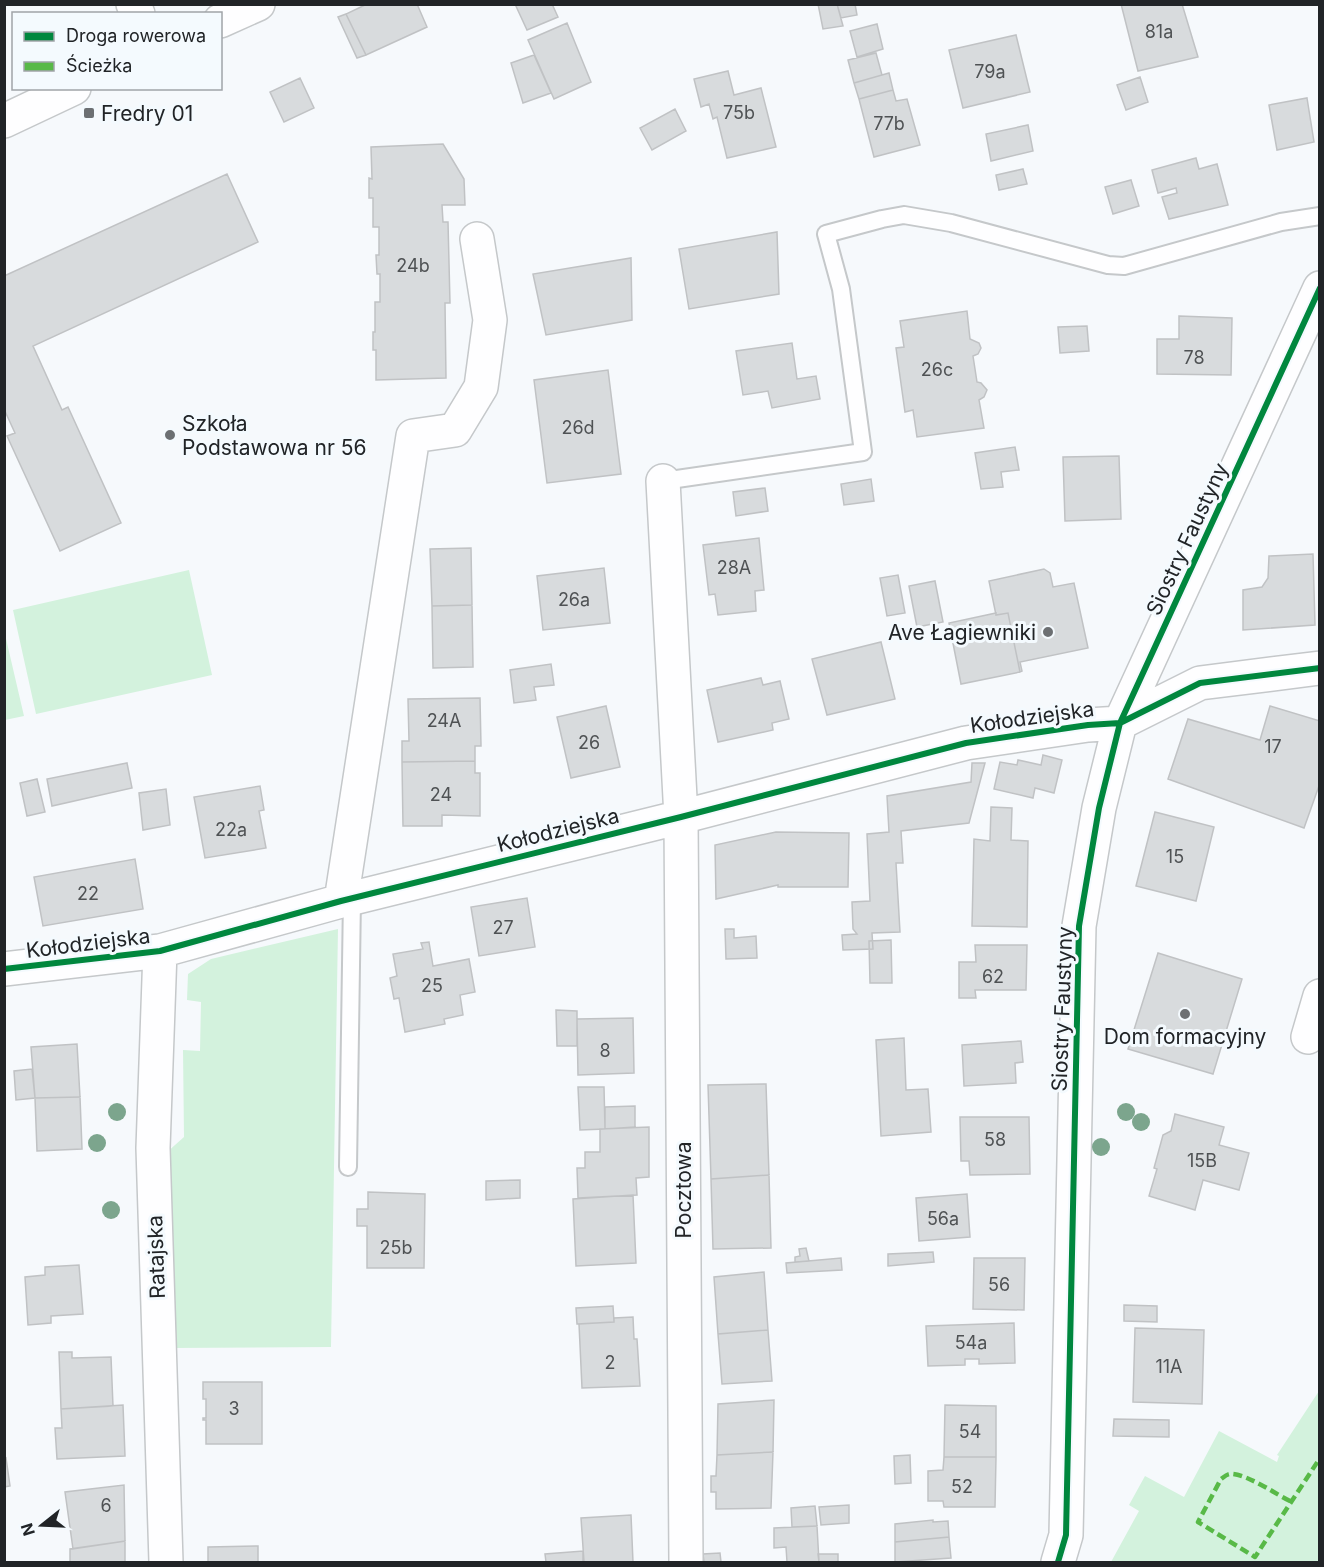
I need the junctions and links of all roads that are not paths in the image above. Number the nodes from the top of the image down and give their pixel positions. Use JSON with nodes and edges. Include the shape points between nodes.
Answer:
{"nodes":[{"id":1,"x":258,"y":4,"type":"edge"},
{"id":2,"x":222,"y":20,"type":"edge"},
{"id":3,"x":70,"y":90,"type":"edge"},
{"id":4,"x":4,"y":121,"type":"edge"},
{"id":5,"x":1320,"y":216,"type":"edge"},
{"id":6,"x":477,"y":239,"type":"dead end"},
{"id":7,"x":1320,"y":288,"type":"edge"},
{"id":8,"x":663,"y":481,"type":"joint"},
{"id":9,"x":1320,"y":668,"type":"edge"},
{"id":10,"x":1120,"y":723,"type":"junction"},
{"id":11,"x":681,"y":817,"type":"junction"},
{"id":12,"x":346,"y":900,"type":"junction"},
{"id":13,"x":160,"y":951,"type":"junction"},
{"id":14,"x":4,"y":969,"type":"edge"},
{"id":15,"x":1320,"y":996,"type":"edge"},
{"id":16,"x":1308,"y":1037,"type":"dead end"},
{"id":17,"x":348,"y":1167,"type":"dead end"},
{"id":18,"x":166,"y":1563,"type":"edge"},
{"id":19,"x":686,"y":1563,"type":"edge"},
{"id":20,"x":1058,"y":1563,"type":"edge"}],
"edges":[{"from":1,"to":2,"type":"street"},
{"from":3,"to":4,"type":"street"},
{"from":5,"to":8,"type":"lane","via":[[1281,222],[1124,266],[904,215],[826,234],[841,289],[863,452]]},
{"from":6,"to":12,"type":"street","via":[[490,320],[481,387],[455,430],[413,436]]},
{"from":7,"to":10,"type":"street","name":"Siostry Faustyny"},
{"from":8,"to":11,"type":"street"},
{"from":9,"to":10,"type":"street","via":[[1200,683]]},
{"from":10,"to":11,"type":"street","name":"Kołodziejska","via":[[966,743]]},
{"from":10,"to":20,"type":"street","name":"Siostry Faustyny","via":[[1079,926],[1066,1535]]},
{"from":11,"to":12,"type":"street","name":"Kołodziejska"},
{"from":11,"to":19,"type":"street","name":"Pocztowa"},
{"from":12,"to":13,"type":"street","name":"Kołodziejska"},
{"from":12,"to":17,"type":"lane"},
{"from":13,"to":14,"type":"street","name":"Kołodziejska"},
{"from":13,"to":18,"type":"street","name":"Ratajska","via":[[153,1148]]},
{"from":15,"to":16,"type":"street"}]}
